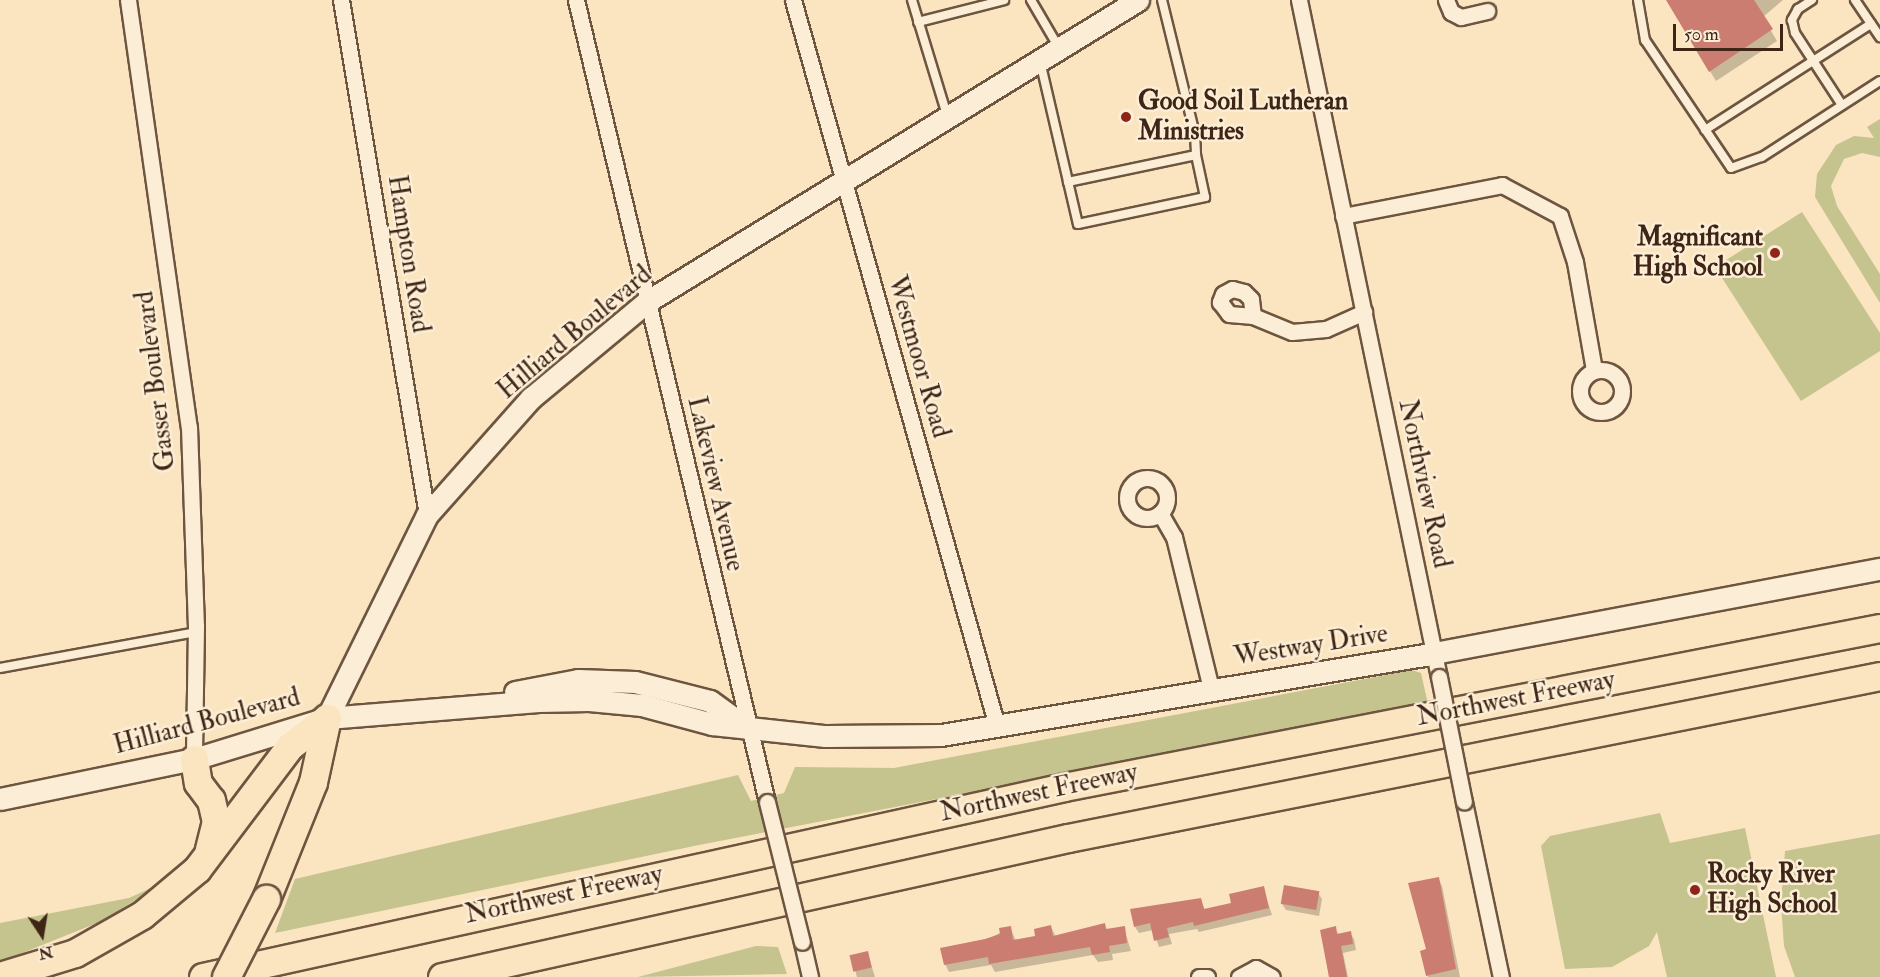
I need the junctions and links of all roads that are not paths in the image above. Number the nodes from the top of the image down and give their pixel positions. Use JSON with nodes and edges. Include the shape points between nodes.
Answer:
{"nodes":[{"id":1,"x":128,"y":0,"type":"edge"},
{"id":2,"x":341,"y":0,"type":"edge"},
{"id":3,"x":576,"y":0,"type":"edge"},
{"id":4,"x":793,"y":0,"type":"edge"},
{"id":5,"x":912,"y":0,"type":"edge"},
{"id":6,"x":1004,"y":0,"type":"edge"},
{"id":7,"x":1031,"y":0,"type":"edge"},
{"id":8,"x":1138,"y":0,"type":"edge"},
{"id":9,"x":1162,"y":0,"type":"edge"},
{"id":10,"x":1299,"y":0,"type":"edge"},
{"id":11,"x":1446,"y":0,"type":"edge"},
{"id":12,"x":1638,"y":0,"type":"edge"},
{"id":13,"x":1812,"y":0,"type":"edge"},
{"id":14,"x":1855,"y":0,"type":"edge"},
{"id":15,"x":1488,"y":11,"type":"dead end"},
{"id":16,"x":918,"y":22,"type":"junction"},
{"id":17,"x":1871,"y":24,"type":"junction"},
{"id":18,"x":1880,"y":37,"type":"edge"},
{"id":19,"x":1059,"y":48,"type":"junction"},
{"id":20,"x":1040,"y":60,"type":"junction"},
{"id":21,"x":1814,"y":62,"type":"junction"},
{"id":22,"x":1880,"y":81,"type":"edge"},
{"id":23,"x":1842,"y":105,"type":"junction"},
{"id":24,"x":948,"y":116,"type":"junction"},
{"id":25,"x":1705,"y":130,"type":"junction"},
{"id":26,"x":1196,"y":155,"type":"junction"},
{"id":27,"x":844,"y":180,"type":"junction"},
{"id":28,"x":1068,"y":182,"type":"junction"},
{"id":29,"x":1343,"y":216,"type":"junction"},
{"id":30,"x":648,"y":302,"type":"junction"},
{"id":31,"x":1364,"y":312,"type":"junction"},
{"id":32,"x":1253,"y":316,"type":"dead end"},
{"id":33,"x":1594,"y":370,"type":"dead end"},
{"id":34,"x":1160,"y":513,"type":"dead end"},
{"id":35,"x":427,"y":515,"type":"junction"},
{"id":36,"x":1880,"y":569,"type":"edge"},
{"id":37,"x":1880,"y":628,"type":"edge"},
{"id":38,"x":196,"y":632,"type":"junction"},
{"id":39,"x":1434,"y":653,"type":"junction"},
{"id":40,"x":0,"y":668,"type":"edge"},
{"id":41,"x":1880,"y":676,"type":"edge"},
{"id":42,"x":1211,"y":689,"type":"junction"},
{"id":43,"x":327,"y":718,"type":"junction"},
{"id":44,"x":997,"y":726,"type":"junction"},
{"id":45,"x":747,"y":729,"type":"junction"},
{"id":46,"x":194,"y":759,"type":"junction"},
{"id":47,"x":0,"y":798,"type":"edge"},
{"id":48,"x":200,"y":865,"type":"junction"},
{"id":49,"x":0,"y":976,"type":"edge"},
{"id":50,"x":203,"y":977,"type":"edge"},
{"id":51,"x":226,"y":977,"type":"edge"},
{"id":52,"x":442,"y":977,"type":"edge"},
{"id":53,"x":810,"y":977,"type":"edge"},
{"id":54,"x":1199,"y":977,"type":"edge"},
{"id":55,"x":1207,"y":977,"type":"edge"},
{"id":56,"x":1239,"y":977,"type":"edge"},
{"id":57,"x":1272,"y":977,"type":"edge"},
{"id":58,"x":1501,"y":977,"type":"edge"}],
"edges":[{"from":1,"to":38,"type":"street","name":"Gasser Boulevard","via":[[189,427]]},
{"from":2,"to":35,"type":"street","name":"Hampton Road"},
{"from":3,"to":30,"type":"street","name":"Lakeview Avenue"},
{"from":4,"to":27,"type":"street","name":"Westmoor Road"},
{"from":5,"to":16,"type":"lane"},
{"from":6,"to":16,"type":"lane"},
{"from":7,"to":19,"type":"lane"},
{"from":8,"to":19,"type":"main road","name":"Hilliard Boulevard"},
{"from":9,"to":26,"type":"lane","via":[[1195,134]]},
{"from":10,"to":29,"type":"street","name":"Northview Road"},
{"from":11,"to":15,"type":"street","via":[[1450,12],[1461,17]]},
{"from":12,"to":25,"type":"lane","via":[[1645,40]]},
{"from":13,"to":21,"type":"lane","via":[[1798,9],[1792,20]]},
{"from":14,"to":17,"type":"lane"},
{"from":16,"to":24,"type":"lane"},
{"from":17,"to":18,"type":"lane"},
{"from":17,"to":21,"type":"lane"},
{"from":19,"to":20,"type":"main road","name":"Hilliard Boulevard"},
{"from":20,"to":24,"type":"main road","name":"Hilliard Boulevard"},
{"from":20,"to":28,"type":"lane"},
{"from":21,"to":23,"type":"lane"},
{"from":21,"to":25,"type":"lane"},
{"from":22,"to":23,"type":"lane"},
{"from":23,"to":25,"type":"lane","via":[[1762,157],[1731,168]]},
{"from":24,"to":27,"type":"main road","name":"Hilliard Boulevard"},
{"from":26,"to":28,"type":"lane"},
{"from":26,"to":28,"type":"lane","via":[[1205,197],[1194,200],[1078,224]]},
{"from":27,"to":30,"type":"main road","name":"Hilliard Boulevard"},
{"from":27,"to":44,"type":"street","name":"Westmoor Road"},
{"from":29,"to":31,"type":"street","name":"Northview Road"},
{"from":29,"to":33,"type":"street","via":[[1502,185],[1560,216],[1575,262]]},
{"from":30,"to":35,"type":"main road","name":"Hilliard Boulevard","via":[[531,398]]},
{"from":30,"to":45,"type":"street","name":"Lakeview Avenue"},
{"from":31,"to":32,"type":"street","via":[[1310,332],[1292,332]]},
{"from":31,"to":39,"type":"street","name":"Northview Road"},
{"from":34,"to":42,"type":"street","via":[[1174,537]]},
{"from":35,"to":43,"type":"main road","name":"Hilliard Boulevard"},
{"from":36,"to":39,"type":"main road","name":"Westway Drive"},
{"from":37,"to":50,"type":"highway","name":"Northwest Freeway","via":[[1052,789]]},
{"from":38,"to":40,"type":"lane"},
{"from":38,"to":46,"type":"street","name":"Gasser Boulevard"},
{"from":39,"to":42,"type":"main road","name":"Westway Drive"},
{"from":39,"to":58,"type":"street","name":"Northview Road","bridge":true},
{"from":41,"to":52,"type":"highway","name":"Northwest Freeway","via":[[1068,838]]},
{"from":42,"to":44,"type":"main road","name":"Westway Drive"},
{"from":43,"to":45,"type":"main road","name":"Westway Drive","via":[[589,700],[642,705]]},
{"from":43,"to":46,"type":"main road","name":"Hilliard Boulevard"},
{"from":43,"to":48,"type":"highway","via":[[290,746]]},
{"from":43,"to":51,"type":"highway","bridge":true,"via":[[313,782],[266,898]]},
{"from":44,"to":45,"type":"main road","name":"Westway Drive","via":[[941,735],[879,736]]},
{"from":45,"to":53,"type":"street","name":"Lakeview Avenue","bridge":true},
{"from":46,"to":47,"type":"main road","name":"Hilliard Boulevard"},
{"from":46,"to":48,"type":"highway","via":[[198,783],[211,800],[216,821],[210,849]]},
{"from":48,"to":49,"type":"highway","via":[[142,915],[84,948]]},
{"from":54,"to":55,"type":"street"},
{"from":56,"to":57,"type":"street","via":[[1256,968]]}]}
